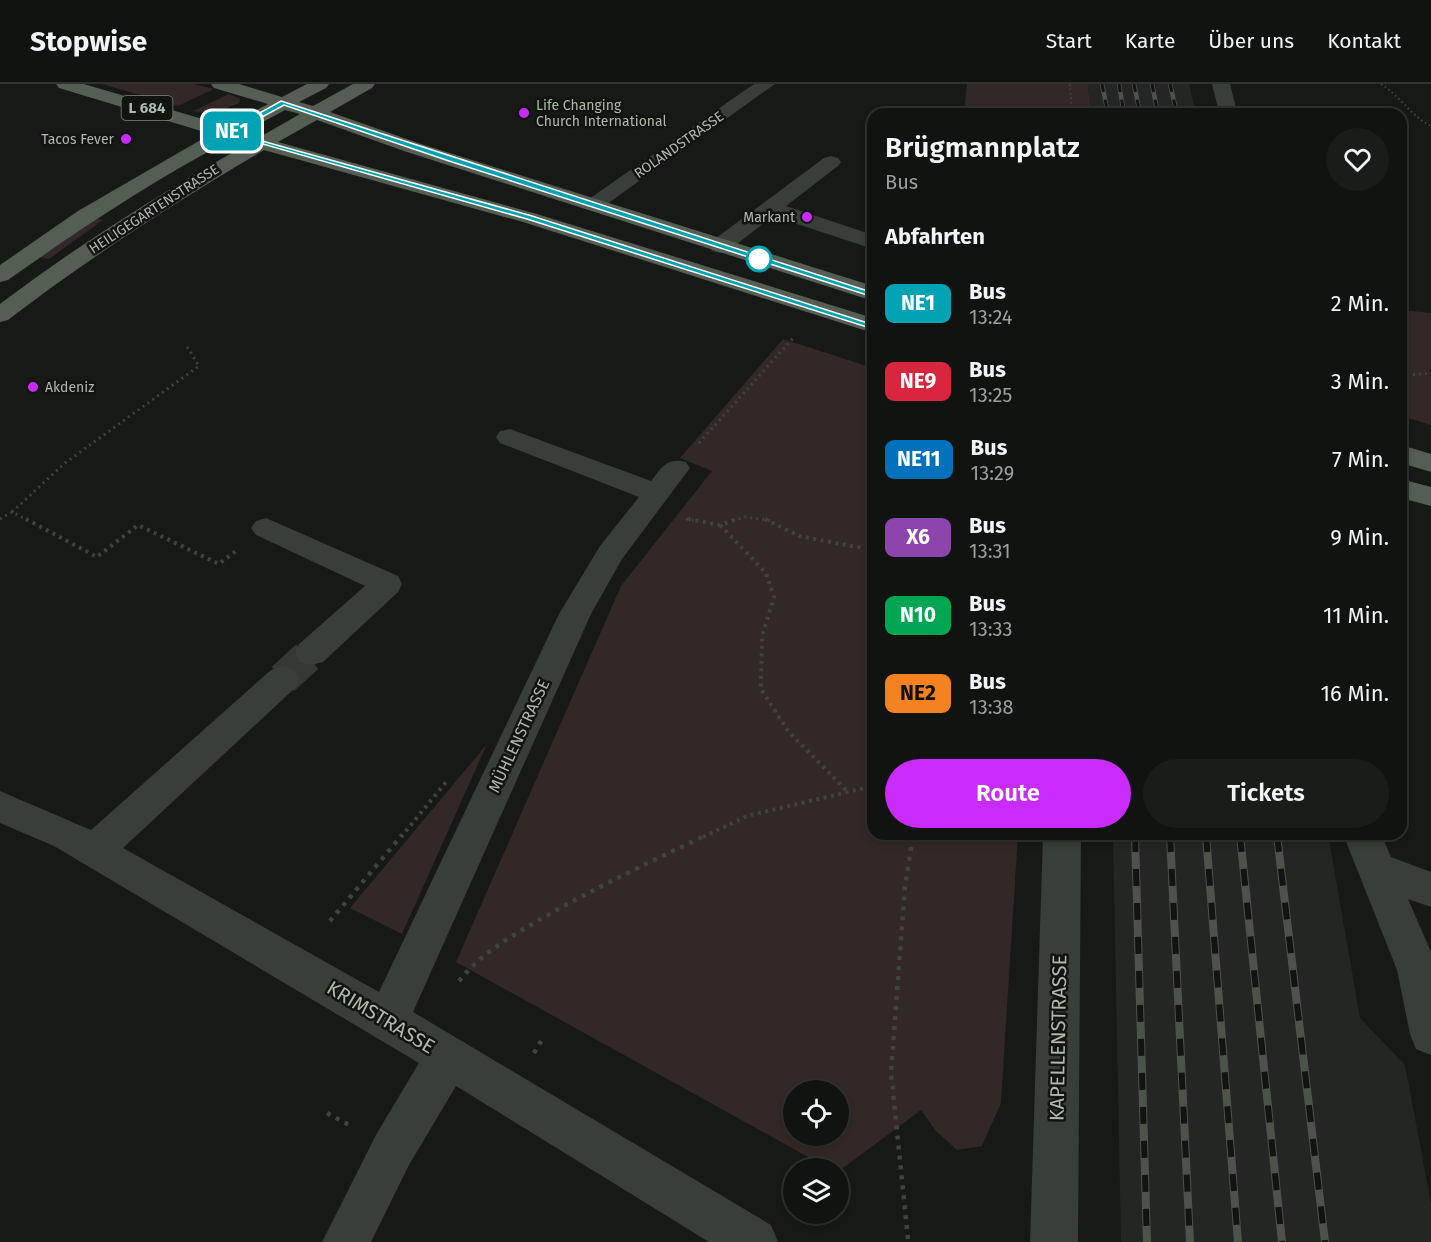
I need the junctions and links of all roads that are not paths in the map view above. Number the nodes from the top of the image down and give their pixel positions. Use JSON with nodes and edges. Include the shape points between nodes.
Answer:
{"nodes":[{"id":1,"x":65,"y":84,"type":"edge"},
{"id":2,"x":220,"y":84,"type":"edge"},
{"id":3,"x":320,"y":84,"type":"edge"},
{"id":4,"x":366,"y":84,"type":"edge"},
{"id":5,"x":766,"y":84,"type":"edge"},
{"id":6,"x":1221,"y":84,"type":"edge"},
{"id":7,"x":283,"y":103,"type":"junction"},
{"id":8,"x":1227,"y":108,"type":"edge"},
{"id":9,"x":316,"y":113,"type":"junction"},
{"id":10,"x":227,"y":133,"type":"junction"},
{"id":11,"x":261,"y":143,"type":"junction"},
{"id":12,"x":831,"y":162,"type":"dead end"},
{"id":13,"x":776,"y":203,"type":"junction"},
{"id":14,"x":592,"y":205,"type":"junction"},
{"id":15,"x":867,"y":226,"type":"edge"},
{"id":16,"x":867,"y":240,"type":"edge"},
{"id":17,"x":720,"y":246,"type":"junction"},
{"id":18,"x":4,"y":268,"type":"edge"},
{"id":19,"x":867,"y":292,"type":"edge"},
{"id":20,"x":0,"y":315,"type":"edge"},
{"id":21,"x":867,"y":324,"type":"edge"},
{"id":22,"x":510,"y":437,"type":"dead end"},
{"id":23,"x":1407,"y":456,"type":"edge"},
{"id":24,"x":1431,"y":462,"type":"edge"},
{"id":25,"x":1407,"y":490,"type":"edge"},
{"id":26,"x":1431,"y":497,"type":"edge"},
{"id":27,"x":266,"y":528,"type":"road end"},
{"id":28,"x":311,"y":653,"type":"tunnel mouth"},
{"id":29,"x":283,"y":679,"type":"tunnel mouth"},
{"id":30,"x":0,"y":806,"type":"edge"},
{"id":31,"x":1062,"y":840,"type":"edge"},
{"id":32,"x":94,"y":851,"type":"junction"},
{"id":33,"x":1369,"y":852,"type":"edge"},
{"id":34,"x":1431,"y":890,"type":"edge"},
{"id":35,"x":388,"y":1020,"type":"junction"},
{"id":36,"x":1431,"y":1034,"type":"edge"},
{"id":37,"x":448,"y":1057,"type":"junction"},
{"id":38,"x":346,"y":1242,"type":"edge"},
{"id":39,"x":754,"y":1242,"type":"edge"},
{"id":40,"x":1054,"y":1242,"type":"edge"}],
"edges":[{"from":1,"to":10,"type":"main road","number":"L 684"},
{"from":2,"to":7,"type":"main road"},
{"from":3,"to":7,"type":"main road","name":"HEILIGEGARTENSTRASSE"},
{"from":4,"to":9,"type":"main road","name":"HEILIGEGARTENSTRASSE"},
{"from":5,"to":14,"type":"street","name":"ROLANDSTRASSE"},
{"from":6,"to":8,"type":"street"},
{"from":7,"to":9,"type":"main road"},
{"from":7,"to":10,"type":"main road","name":"HEILIGEGARTENSTRASSE"},
{"from":9,"to":11,"type":"main road","name":"HEILIGEGARTENSTRASSE"},
{"from":9,"to":14,"type":"main road"},
{"from":10,"to":11,"type":"main road","number":"L 684"},
{"from":10,"to":18,"type":"main road","name":"HEILIGEGARTENSTRASSE","via":[[85,215]]},
{"from":11,"to":20,"type":"main road","name":"HEILIGEGARTENSTRASSE","via":[[74,261]]},
{"from":11,"to":21,"type":"main road","number":"L 684","via":[[530,218]]},
{"from":12,"to":13,"type":"street"},
{"from":13,"to":15,"type":"street"},
{"from":13,"to":16,"type":"street"},
{"from":13,"to":17,"type":"street"},
{"from":14,"to":17,"type":"main road"},
{"from":17,"to":19,"type":"main road"},
{"from":22,"to":35,"type":"street","name":"MÜHLENSTRASSE","via":[[669,493],[611,553],[575,615]]},
{"from":23,"to":24,"type":"main road"},
{"from":25,"to":26,"type":"main road"},
{"from":27,"to":28,"type":"street","via":[[387,584]]},
{"from":29,"to":32,"type":"street"},
{"from":30,"to":32,"type":"street","name":"KRIMSTRASSE"},
{"from":31,"to":40,"type":"street","name":"KAPELLENSTRASSE"},
{"from":32,"to":35,"type":"street","name":"KRIMSTRASSE"},
{"from":33,"to":34,"type":"street"},
{"from":33,"to":36,"type":"street","via":[[1418,970]]},
{"from":35,"to":37,"type":"street","name":"KRIMSTRASSE"},
{"from":37,"to":38,"type":"street","via":[[393,1149]]},
{"from":37,"to":39,"type":"street","name":"KRIMSTRASSE"}]}
